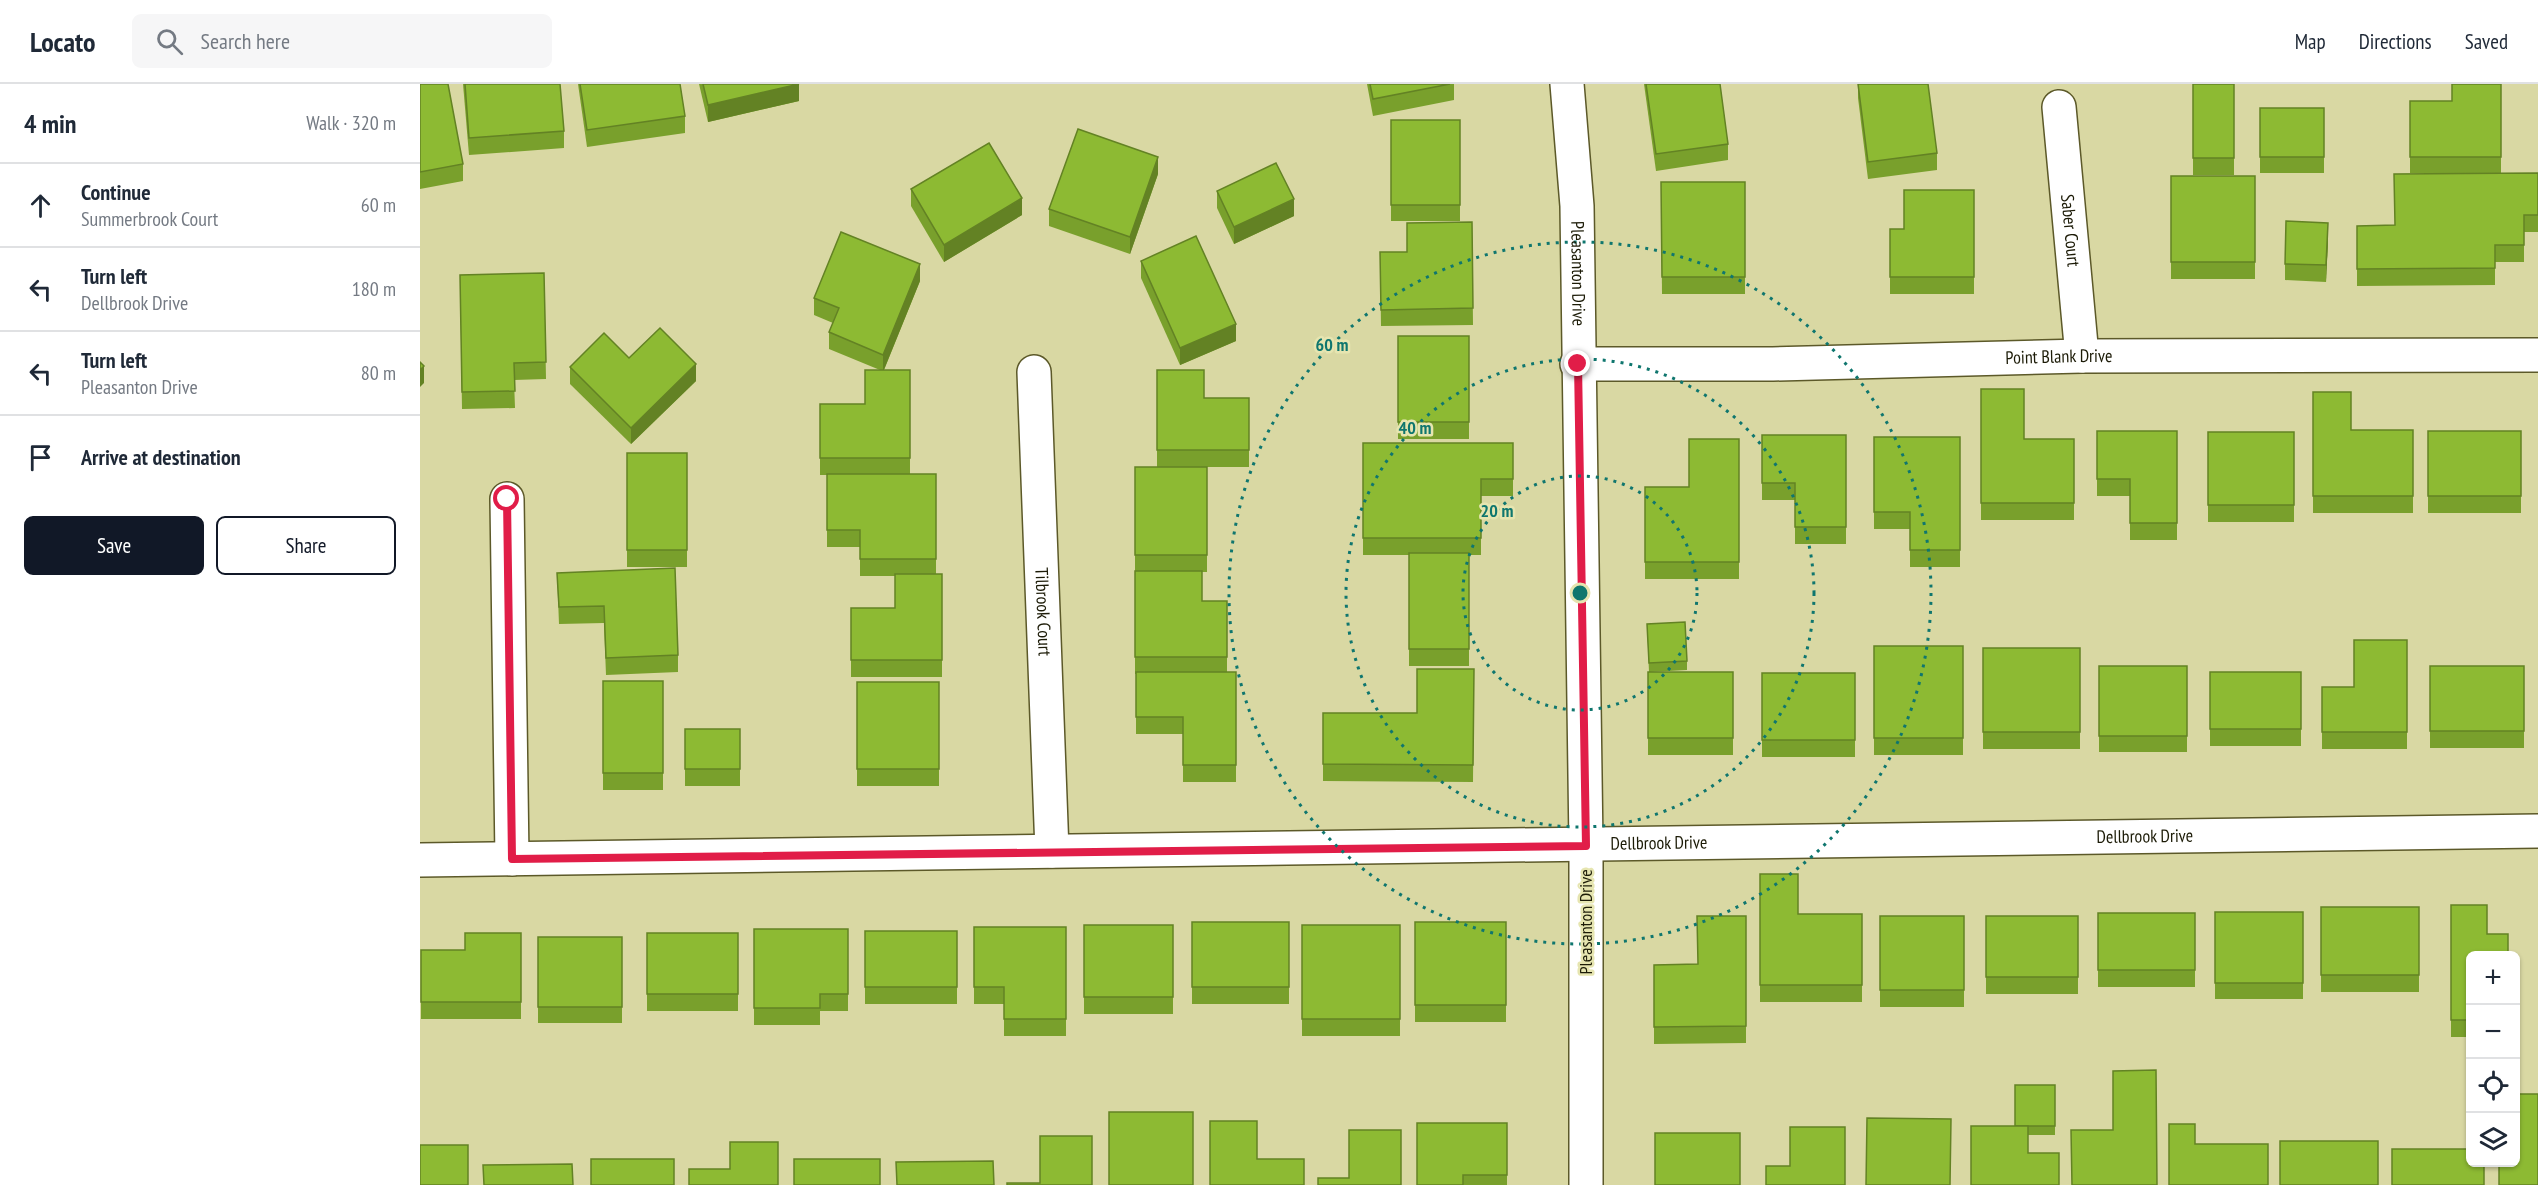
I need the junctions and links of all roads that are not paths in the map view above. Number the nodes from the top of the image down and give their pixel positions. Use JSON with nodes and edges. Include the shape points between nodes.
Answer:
{"nodes":[{"id":1,"x":1567,"y":84,"type":"edge"},
{"id":2,"x":2059,"y":107,"type":"dead end"},
{"id":3,"x":2538,"y":354,"type":"edge"},
{"id":4,"x":2082,"y":356,"type":"junction"},
{"id":5,"x":1578,"y":364,"type":"junction"},
{"id":6,"x":1034,"y":372,"type":"dead end"},
{"id":7,"x":507,"y":499,"type":"dead end"},
{"id":8,"x":2538,"y":831,"type":"edge"},
{"id":9,"x":1586,"y":846,"type":"junction"},
{"id":10,"x":1052,"y":851,"type":"junction"},
{"id":11,"x":512,"y":859,"type":"junction"},
{"id":12,"x":420,"y":860,"type":"edge"},
{"id":13,"x":1586,"y":1185,"type":"edge"}],
"edges":[{"from":1,"to":5,"type":"street","name":"Pleasanton Drive","via":[[1577,206]]},
{"from":2,"to":4,"type":"street","name":"Saber Court"},
{"from":3,"to":4,"type":"street","name":"Point Blank Drive"},
{"from":4,"to":5,"type":"street","name":"Point Blank Drive","via":[[1773,364]]},
{"from":5,"to":9,"type":"street","name":"Pleasanton Drive"},
{"from":6,"to":10,"type":"street","name":"Tilbrook Court"},
{"from":7,"to":11,"type":"street"},
{"from":8,"to":9,"type":"street","name":"Dellbrook Drive"},
{"from":9,"to":10,"type":"street","name":"Dellbrook Drive"},
{"from":9,"to":13,"type":"street","name":"Pleasanton Drive"},
{"from":10,"to":11,"type":"street","name":"Dellbrook Drive"},
{"from":11,"to":12,"type":"street","name":"Dellbrook Drive"}]}
